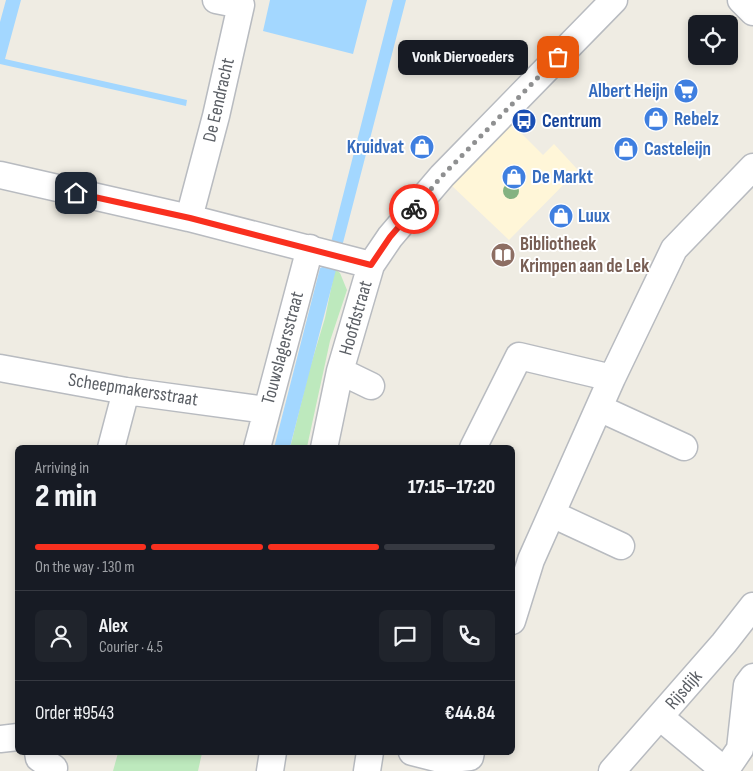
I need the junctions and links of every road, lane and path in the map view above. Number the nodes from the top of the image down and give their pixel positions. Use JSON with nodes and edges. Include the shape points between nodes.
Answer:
{"nodes":[{"id":1,"x":216,"y":0,"type":"edge"},
{"id":2,"x":614,"y":0,"type":"edge"},
{"id":3,"x":741,"y":0,"type":"edge"},
{"id":4,"x":241,"y":3,"type":"edge"},
{"id":5,"x":753,"y":12,"type":"edge"},
{"id":6,"x":753,"y":167,"type":"edge"},
{"id":7,"x":0,"y":176,"type":"edge"},
{"id":8,"x":190,"y":218,"type":"junction"},
{"id":9,"x":326,"y":252,"type":"junction"},
{"id":10,"x":371,"y":265,"type":"junction"},
{"id":11,"x":0,"y":368,"type":"edge"},
{"id":12,"x":340,"y":371,"type":"junction"},
{"id":13,"x":612,"y":378,"type":"junction"},
{"id":14,"x":371,"y":386,"type":"dead end"},
{"id":15,"x":126,"y":391,"type":"junction"},
{"id":16,"x":599,"y":408,"type":"junction"},
{"id":17,"x":266,"y":410,"type":"junction"},
{"id":18,"x":112,"y":445,"type":"edge"},
{"id":19,"x":257,"y":445,"type":"edge"},
{"id":20,"x":325,"y":445,"type":"edge"},
{"id":21,"x":474,"y":445,"type":"edge"},
{"id":22,"x":684,"y":447,"type":"dead end"},
{"id":23,"x":552,"y":514,"type":"junction"},
{"id":24,"x":621,"y":546,"type":"dead end"},
{"id":25,"x":753,"y":606,"type":"edge"},
{"id":26,"x":515,"y":611,"type":"edge"},
{"id":27,"x":753,"y":677,"type":"edge"},
{"id":28,"x":660,"y":717,"type":"junction"},
{"id":29,"x":15,"y":737,"type":"edge"},
{"id":30,"x":0,"y":739,"type":"edge"},
{"id":31,"x":38,"y":755,"type":"edge"},
{"id":32,"x":273,"y":755,"type":"edge"},
{"id":33,"x":370,"y":755,"type":"edge"},
{"id":34,"x":424,"y":755,"type":"edge"},
{"id":35,"x":470,"y":755,"type":"edge"},
{"id":36,"x":53,"y":771,"type":"edge"},
{"id":37,"x":270,"y":771,"type":"edge"},
{"id":38,"x":367,"y":771,"type":"edge"},
{"id":39,"x":612,"y":771,"type":"edge"},
{"id":40,"x":725,"y":771,"type":"edge"}],
"edges":[{"from":1,"to":4,"type":"street","name":"De Eendracht"},
{"from":2,"to":10,"type":"street","name":"Hoofdstraat","via":[[442,176],[390,237]]},
{"from":3,"to":5,"type":"street"},
{"from":4,"to":8,"type":"street","name":"De Eendracht"},
{"from":6,"to":13,"type":"street","via":[[674,250]]},
{"from":7,"to":8,"type":"street"},
{"from":8,"to":9,"type":"street"},
{"from":9,"to":10,"type":"street"},
{"from":9,"to":17,"type":"street","name":"Touwslagersstraat"},
{"from":10,"to":12,"type":"street","name":"Hoofdstraat"},
{"from":11,"to":15,"type":"street","name":"Scheepmakersstraat"},
{"from":12,"to":14,"type":"street","name":"Hoofdstraat"},
{"from":12,"to":20,"type":"street","name":"Hoofdstraat"},
{"from":13,"to":16,"type":"street"},
{"from":13,"to":21,"type":"street","via":[[519,356]]},
{"from":15,"to":17,"type":"street","name":"Scheepmakersstraat"},
{"from":15,"to":18,"type":"street"},
{"from":16,"to":22,"type":"street"},
{"from":16,"to":23,"type":"street"},
{"from":17,"to":19,"type":"street","name":"Touwslagersstraat"},
{"from":23,"to":24,"type":"street"},
{"from":23,"to":26,"type":"street","via":[[531,560]]},
{"from":25,"to":28,"type":"street","name":"Rijsdijk"},
{"from":27,"to":40,"type":"street","via":[[747,685],[740,749]]},
{"from":28,"to":39,"type":"street","name":"Rijsdijk"},
{"from":28,"to":40,"type":"street"},
{"from":29,"to":30,"type":"street"},
{"from":31,"to":36,"type":"street","via":[[54,768]]},
{"from":32,"to":37,"type":"street"},
{"from":33,"to":38,"type":"street"},
{"from":34,"to":35,"type":"street","via":[[444,760]]}]}
